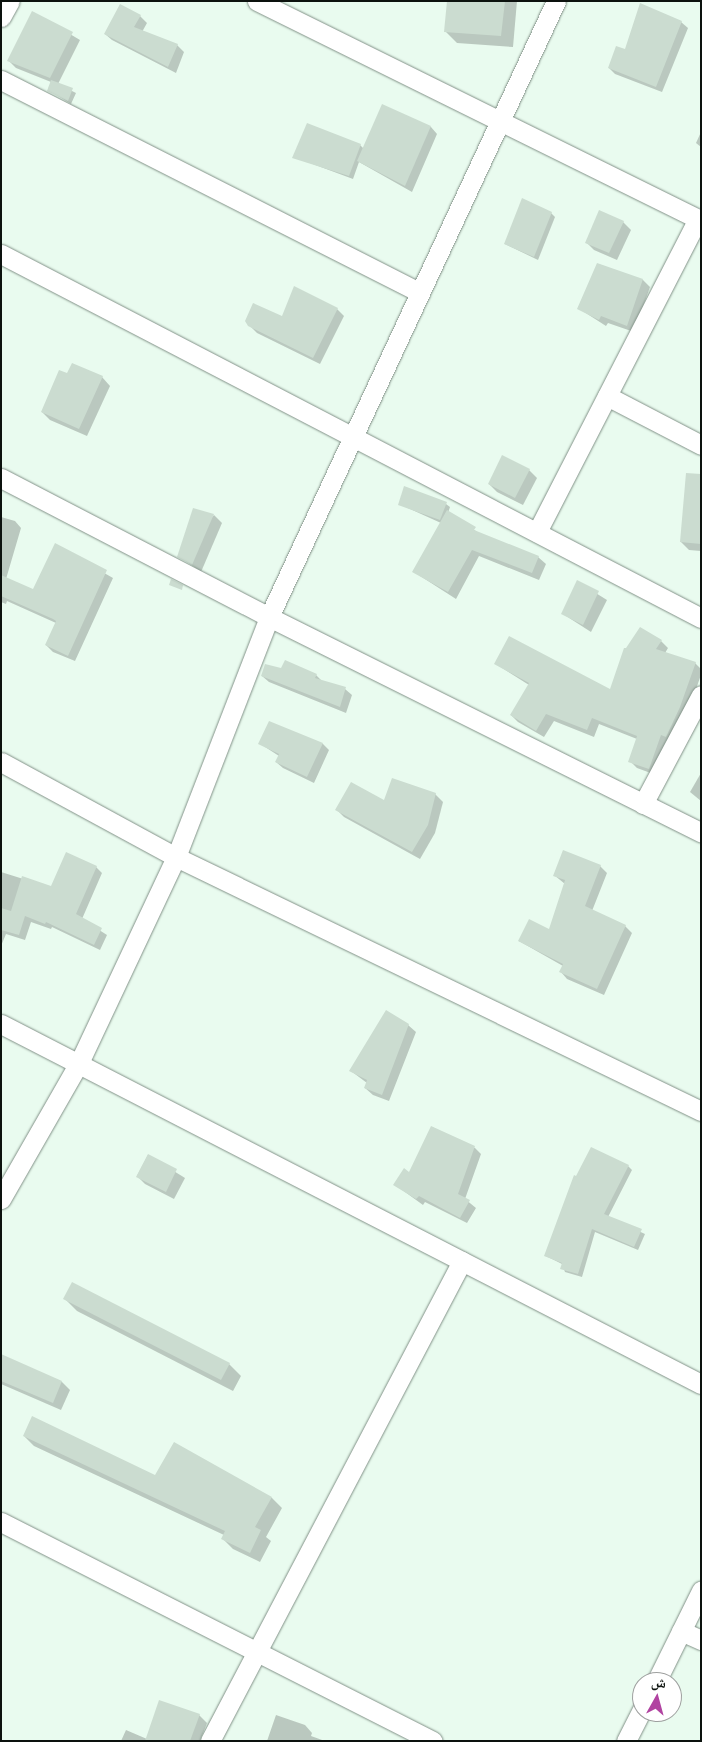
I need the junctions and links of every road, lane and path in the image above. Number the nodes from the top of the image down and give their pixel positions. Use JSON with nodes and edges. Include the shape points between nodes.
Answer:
{"nodes":[{"id":1,"x":10,"y":1,"type":"edge"},
{"id":2,"x":257,"y":1,"type":"edge"},
{"id":3,"x":556,"y":1,"type":"edge"},
{"id":4,"x":1,"y":17,"type":"edge"},
{"id":5,"x":1,"y":80,"type":"edge"},
{"id":6,"x":500,"y":121,"type":"junction"},
{"id":7,"x":699,"y":220,"type":"edge"},
{"id":8,"x":1,"y":254,"type":"edge"},
{"id":9,"x":420,"y":293,"type":"junction"},
{"id":10,"x":607,"y":396,"type":"junction"},
{"id":11,"x":353,"y":437,"type":"junction"},
{"id":12,"x":701,"y":445,"type":"edge"},
{"id":13,"x":1,"y":478,"type":"edge"},
{"id":14,"x":537,"y":532,"type":"junction"},
{"id":15,"x":269,"y":617,"type":"junction"},
{"id":16,"x":701,"y":618,"type":"edge"},
{"id":17,"x":701,"y":695,"type":"edge"},
{"id":18,"x":1,"y":762,"type":"edge"},
{"id":19,"x":644,"y":804,"type":"junction"},
{"id":20,"x":701,"y":832,"type":"edge"},
{"id":21,"x":176,"y":857,"type":"junction"},
{"id":22,"x":1,"y":1024,"type":"edge"},
{"id":23,"x":79,"y":1063,"type":"junction"},
{"id":24,"x":701,"y":1111,"type":"edge"},
{"id":25,"x":1,"y":1200,"type":"edge"},
{"id":26,"x":462,"y":1261,"type":"junction"},
{"id":27,"x":701,"y":1384,"type":"edge"},
{"id":28,"x":1,"y":1522,"type":"edge"},
{"id":29,"x":701,"y":1591,"type":"edge"},
{"id":30,"x":681,"y":1631,"type":"junction"},
{"id":31,"x":701,"y":1640,"type":"edge"},
{"id":32,"x":257,"y":1652,"type":"junction"},
{"id":33,"x":661,"y":1672,"type":"edge"},
{"id":34,"x":636,"y":1722,"type":"edge"},
{"id":35,"x":210,"y":1741,"type":"edge"},
{"id":36,"x":433,"y":1741,"type":"edge"},
{"id":37,"x":626,"y":1741,"type":"edge"}],
"edges":[{"from":1,"to":4,"type":"street"},
{"from":2,"to":6,"type":"street"},
{"from":3,"to":6,"type":"street"},
{"from":5,"to":9,"type":"street"},
{"from":6,"to":7,"type":"street"},
{"from":6,"to":9,"type":"street"},
{"from":7,"to":10,"type":"street"},
{"from":8,"to":11,"type":"street"},
{"from":9,"to":11,"type":"street"},
{"from":10,"to":12,"type":"street"},
{"from":10,"to":14,"type":"street"},
{"from":11,"to":14,"type":"street"},
{"from":11,"to":15,"type":"street"},
{"from":13,"to":15,"type":"street"},
{"from":14,"to":16,"type":"street"},
{"from":15,"to":19,"type":"street"},
{"from":15,"to":21,"type":"street"},
{"from":17,"to":19,"type":"street"},
{"from":18,"to":21,"type":"street"},
{"from":19,"to":20,"type":"street"},
{"from":21,"to":23,"type":"street"},
{"from":21,"to":24,"type":"street"},
{"from":22,"to":23,"type":"street"},
{"from":23,"to":25,"type":"street"},
{"from":23,"to":26,"type":"street"},
{"from":26,"to":27,"type":"street"},
{"from":26,"to":32,"type":"street"},
{"from":28,"to":32,"type":"street"},
{"from":29,"to":30,"type":"street"},
{"from":30,"to":31,"type":"street"},
{"from":30,"to":33,"type":"street"},
{"from":32,"to":35,"type":"street"},
{"from":32,"to":36,"type":"street"},
{"from":34,"to":37,"type":"street"}]}
